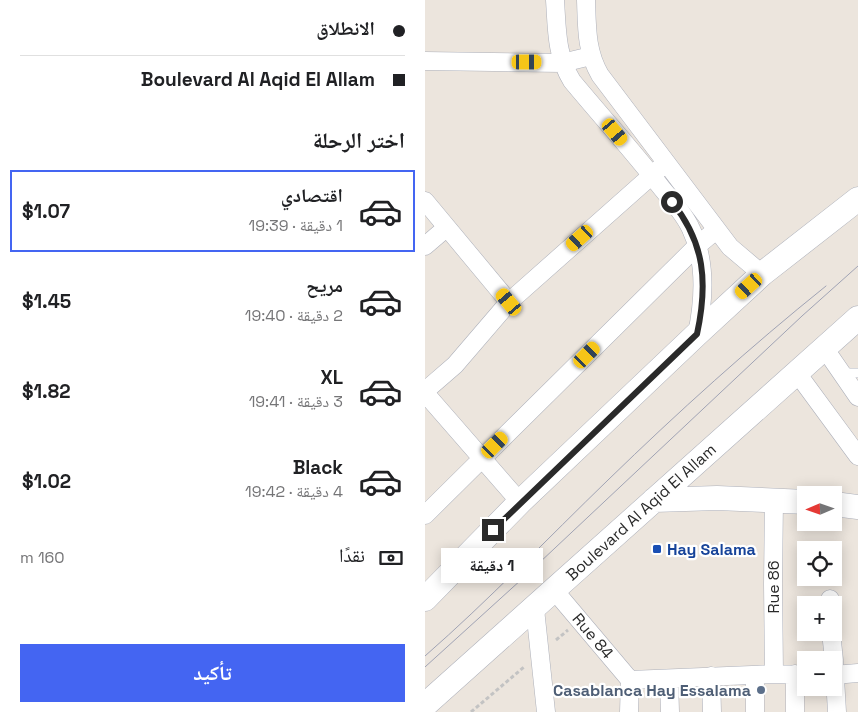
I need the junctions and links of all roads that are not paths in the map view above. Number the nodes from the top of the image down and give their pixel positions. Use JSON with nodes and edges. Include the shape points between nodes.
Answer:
{"nodes":[{"id":1,"x":555,"y":0,"type":"edge"},
{"id":2,"x":587,"y":0,"type":"edge"},
{"id":3,"x":591,"y":56,"type":"junction"},
{"id":4,"x":425,"y":62,"type":"edge"},
{"id":5,"x":562,"y":63,"type":"junction"},
{"id":6,"x":666,"y":163,"type":"junction"},
{"id":7,"x":651,"y":175,"type":"junction"},
{"id":8,"x":858,"y":199,"type":"edge"},
{"id":9,"x":425,"y":201,"type":"edge"},
{"id":10,"x":445,"y":228,"type":"junction"},
{"id":11,"x":716,"y":230,"type":"junction"},
{"id":12,"x":425,"y":246,"type":"edge"},
{"id":13,"x":697,"y":246,"type":"junction"},
{"id":14,"x":762,"y":274,"type":"junction"},
{"id":15,"x":509,"y":302,"type":"junction"},
{"id":16,"x":858,"y":318,"type":"edge"},
{"id":17,"x":697,"y":334,"type":"junction"},
{"id":18,"x":825,"y":349,"type":"junction"},
{"id":19,"x":797,"y":373,"type":"junction"},
{"id":20,"x":840,"y":373,"type":"junction"},
{"id":21,"x":858,"y":373,"type":"edge"},
{"id":22,"x":425,"y":392,"type":"edge"},
{"id":23,"x":858,"y":397,"type":"edge"},
{"id":24,"x":858,"y":456,"type":"edge"},
{"id":25,"x":482,"y":458,"type":"junction"},
{"id":26,"x":774,"y":499,"type":"junction"},
{"id":27,"x":654,"y":500,"type":"junction"},
{"id":28,"x":797,"y":501,"type":"edge"},
{"id":29,"x":520,"y":502,"type":"junction"},
{"id":30,"x":843,"y":505,"type":"edge"},
{"id":31,"x":858,"y":507,"type":"edge"},
{"id":32,"x":425,"y":515,"type":"edge"},
{"id":33,"x":554,"y":590,"type":"junction"},
{"id":34,"x":425,"y":599,"type":"edge"},
{"id":35,"x":535,"y":609,"type":"junction"},
{"id":36,"x":842,"y":670,"type":"edge"},
{"id":37,"x":774,"y":674,"type":"junction"},
{"id":38,"x":797,"y":674,"type":"edge"},
{"id":39,"x":858,"y":674,"type":"edge"},
{"id":40,"x":755,"y":675,"type":"junction"},
{"id":41,"x":711,"y":676,"type":"junction"},
{"id":42,"x":669,"y":679,"type":"junction"},
{"id":43,"x":630,"y":680,"type":"junction"},
{"id":44,"x":797,"y":696,"type":"edge"},
{"id":45,"x":836,"y":696,"type":"edge"},
{"id":46,"x":425,"y":705,"type":"edge"},
{"id":47,"x":546,"y":712,"type":"edge"},
{"id":48,"x":629,"y":712,"type":"edge"},
{"id":49,"x":670,"y":712,"type":"edge"},
{"id":50,"x":712,"y":712,"type":"edge"},
{"id":51,"x":755,"y":712,"type":"edge"},
{"id":52,"x":795,"y":712,"type":"edge"},
{"id":53,"x":837,"y":712,"type":"edge"}],
"edges":[{"from":1,"to":5,"type":"street","via":[[557,43]]},
{"from":2,"to":3,"type":"street","via":[[587,38]]},
{"from":3,"to":5,"type":"street"},
{"from":3,"to":6,"type":"street","via":[[600,75]]},
{"from":4,"to":5,"type":"street"},
{"from":5,"to":7,"type":"street","via":[[572,81]]},
{"from":6,"to":7,"type":"street"},
{"from":6,"to":11,"type":"street"},
{"from":7,"to":13,"type":"street","via":[[683,215]]},
{"from":7,"to":15,"type":"street"},
{"from":8,"to":14,"type":"main road"},
{"from":9,"to":10,"type":"street"},
{"from":10,"to":12,"type":"street"},
{"from":10,"to":15,"type":"street"},
{"from":11,"to":13,"type":"street"},
{"from":11,"to":14,"type":"street","via":[[730,247]]},
{"from":13,"to":17,"type":"street","via":[[703,290]]},
{"from":13,"to":25,"type":"street"},
{"from":14,"to":17,"type":"main road"},
{"from":15,"to":22,"type":"street","via":[[455,365]]},
{"from":16,"to":18,"type":"main road","name":"Boulevard Al Aqid El Allam"},
{"from":17,"to":29,"type":"main road"},
{"from":18,"to":19,"type":"main road","name":"Boulevard Al Aqid El Allam"},
{"from":18,"to":20,"type":"street"},
{"from":19,"to":24,"type":"street"},
{"from":19,"to":27,"type":"main road","name":"Boulevard Al Aqid El Allam"},
{"from":20,"to":21,"type":"lane"},
{"from":20,"to":23,"type":"street"},
{"from":22,"to":25,"type":"street"},
{"from":25,"to":29,"type":"street"},
{"from":25,"to":32,"type":"street"},
{"from":26,"to":27,"type":"main road"},
{"from":26,"to":28,"type":"main road"},
{"from":26,"to":37,"type":"street","name":"Rue 86"},
{"from":27,"to":33,"type":"main road","name":"Boulevard Al Aqid El Allam"},
{"from":29,"to":34,"type":"main road"},
{"from":30,"to":31,"type":"main road"},
{"from":33,"to":35,"type":"main road","name":"Boulevard Al Aqid El Allam"},
{"from":33,"to":43,"type":"street","name":"Rue 84"},
{"from":35,"to":46,"type":"main road","name":"Boulevard Al Aqid El Allam"},
{"from":35,"to":47,"type":"street"},
{"from":36,"to":39,"type":"street"},
{"from":37,"to":38,"type":"street"},
{"from":37,"to":40,"type":"street"},
{"from":40,"to":41,"type":"street"},
{"from":40,"to":51,"type":"street"},
{"from":41,"to":42,"type":"street"},
{"from":41,"to":50,"type":"street"},
{"from":42,"to":43,"type":"street"},
{"from":42,"to":49,"type":"street"},
{"from":43,"to":48,"type":"street"},
{"from":44,"to":52,"type":"street"},
{"from":45,"to":53,"type":"street"}]}
